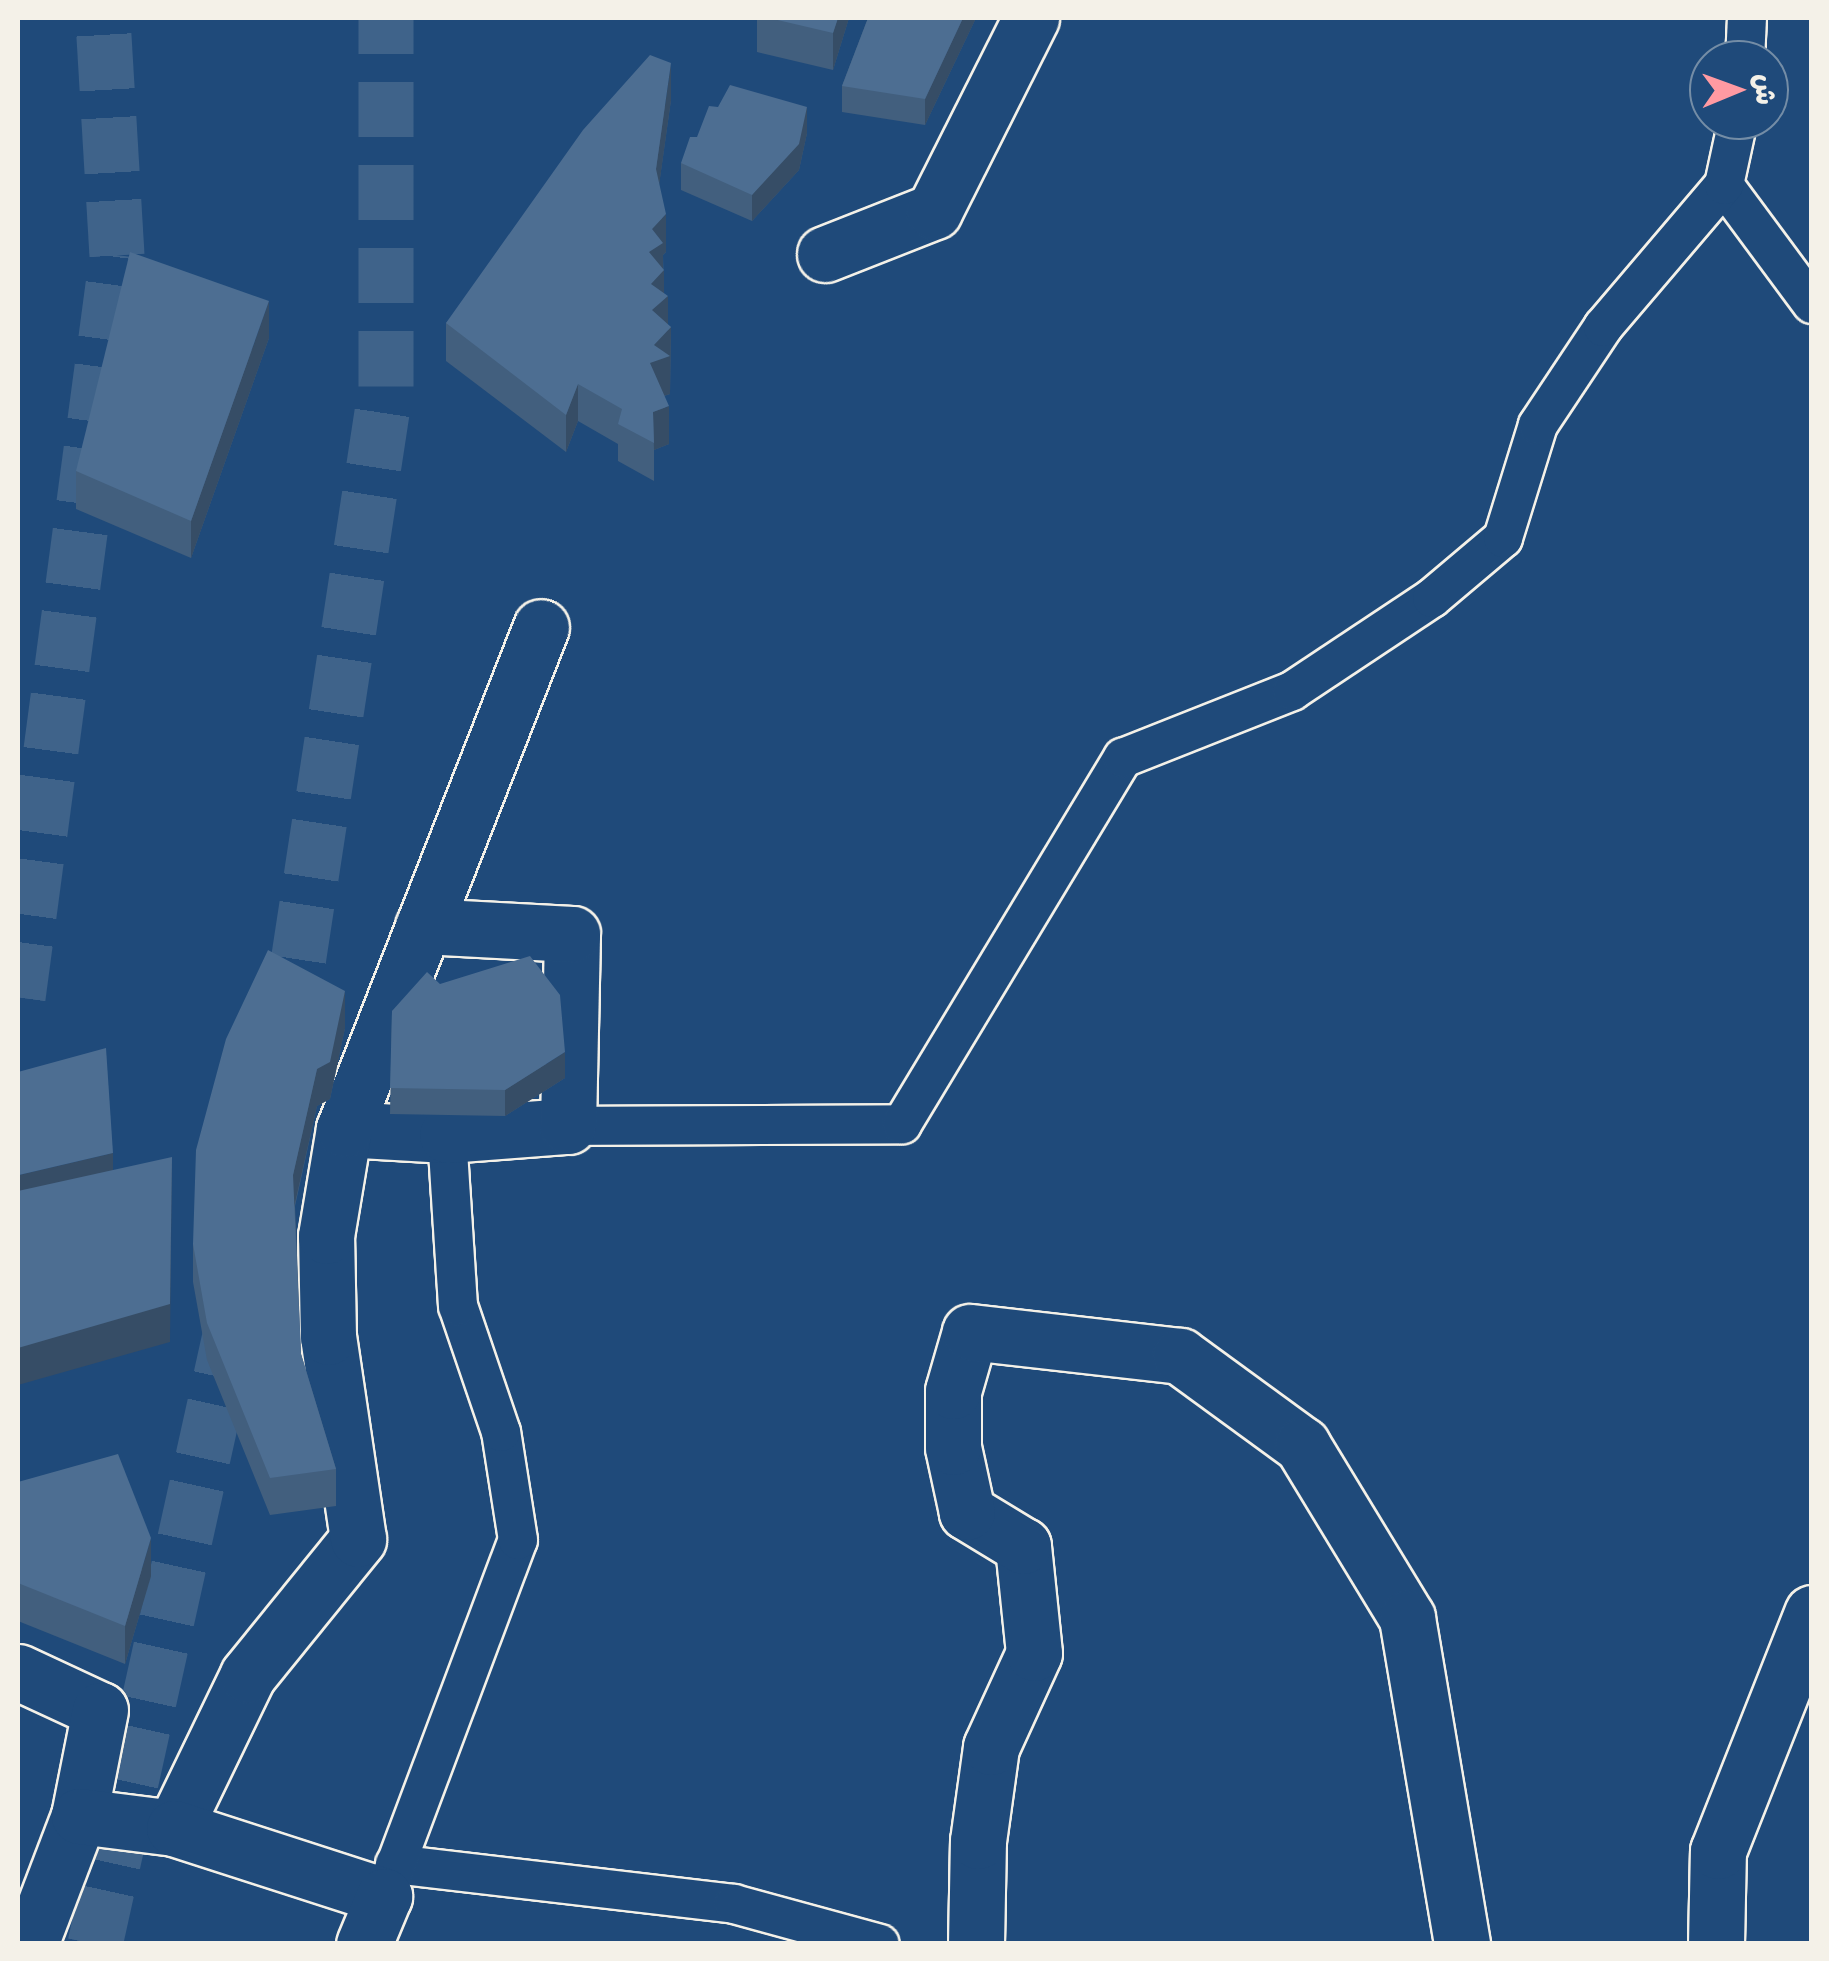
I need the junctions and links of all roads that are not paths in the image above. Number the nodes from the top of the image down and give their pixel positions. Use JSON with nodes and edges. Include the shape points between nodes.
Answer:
{"nodes":[{"id":1,"x":1031,"y":18,"type":"edge"},
{"id":2,"x":1734,"y":140,"type":"edge"},
{"id":3,"x":1724,"y":185,"type":"junction"},
{"id":4,"x":825,"y":254,"type":"dead end"},
{"id":5,"x":1812,"y":304,"type":"edge"},
{"id":6,"x":542,"y":627,"type":"dead end"},
{"id":7,"x":423,"y":926,"type":"junction"},
{"id":8,"x":568,"y":1126,"type":"junction"},
{"id":9,"x":344,"y":1129,"type":"junction"},
{"id":10,"x":447,"y":1135,"type":"junction"},
{"id":11,"x":1812,"y":1613,"type":"edge"},
{"id":12,"x":18,"y":1672,"type":"edge"},
{"id":13,"x":78,"y":1816,"type":"junction"},
{"id":14,"x":174,"y":1828,"type":"junction"},
{"id":15,"x":381,"y":1901,"type":"edge"},
{"id":16,"x":30,"y":1944,"type":"edge"},
{"id":17,"x":880,"y":1944,"type":"edge"},
{"id":18,"x":976,"y":1944,"type":"edge"},
{"id":19,"x":1462,"y":1944,"type":"edge"},
{"id":20,"x":1716,"y":1944,"type":"edge"}],
"edges":[{"from":1,"to":4,"type":"street","via":[[934,211]]},
{"from":2,"to":3,"type":"lane"},
{"from":3,"to":5,"type":"lane"},
{"from":3,"to":8,"type":"lane","via":[[1603,327],[1538,426],[1503,538],[1432,598],[1292,692],[1123,758],[902,1124]]},
{"from":6,"to":7,"type":"street"},
{"from":7,"to":8,"type":"street","via":[[572,934]]},
{"from":7,"to":9,"type":"street"},
{"from":8,"to":10,"type":"street"},
{"from":9,"to":10,"type":"street"},
{"from":9,"to":14,"type":"street","via":[[326,1236],[328,1337],[358,1538],[248,1675]]},
{"from":10,"to":15,"type":"lane","via":[[458,1306],[501,1432],[518,1540]]},
{"from":11,"to":20,"type":"street","via":[[1718,1851]]},
{"from":12,"to":13,"type":"street","via":[[100,1710]]},
{"from":13,"to":14,"type":"street"},
{"from":13,"to":16,"type":"street"},
{"from":14,"to":15,"type":"street"},
{"from":15,"to":17,"type":"lane","via":[[734,1904]]},
{"from":18,"to":19,"type":"street","via":[[978,1841],[991,1748],[1034,1653],[1023,1546],[967,1512],[956,1463],[953,1391],[970,1332],[1180,1356],[1302,1446],[1407,1618]]}]}
